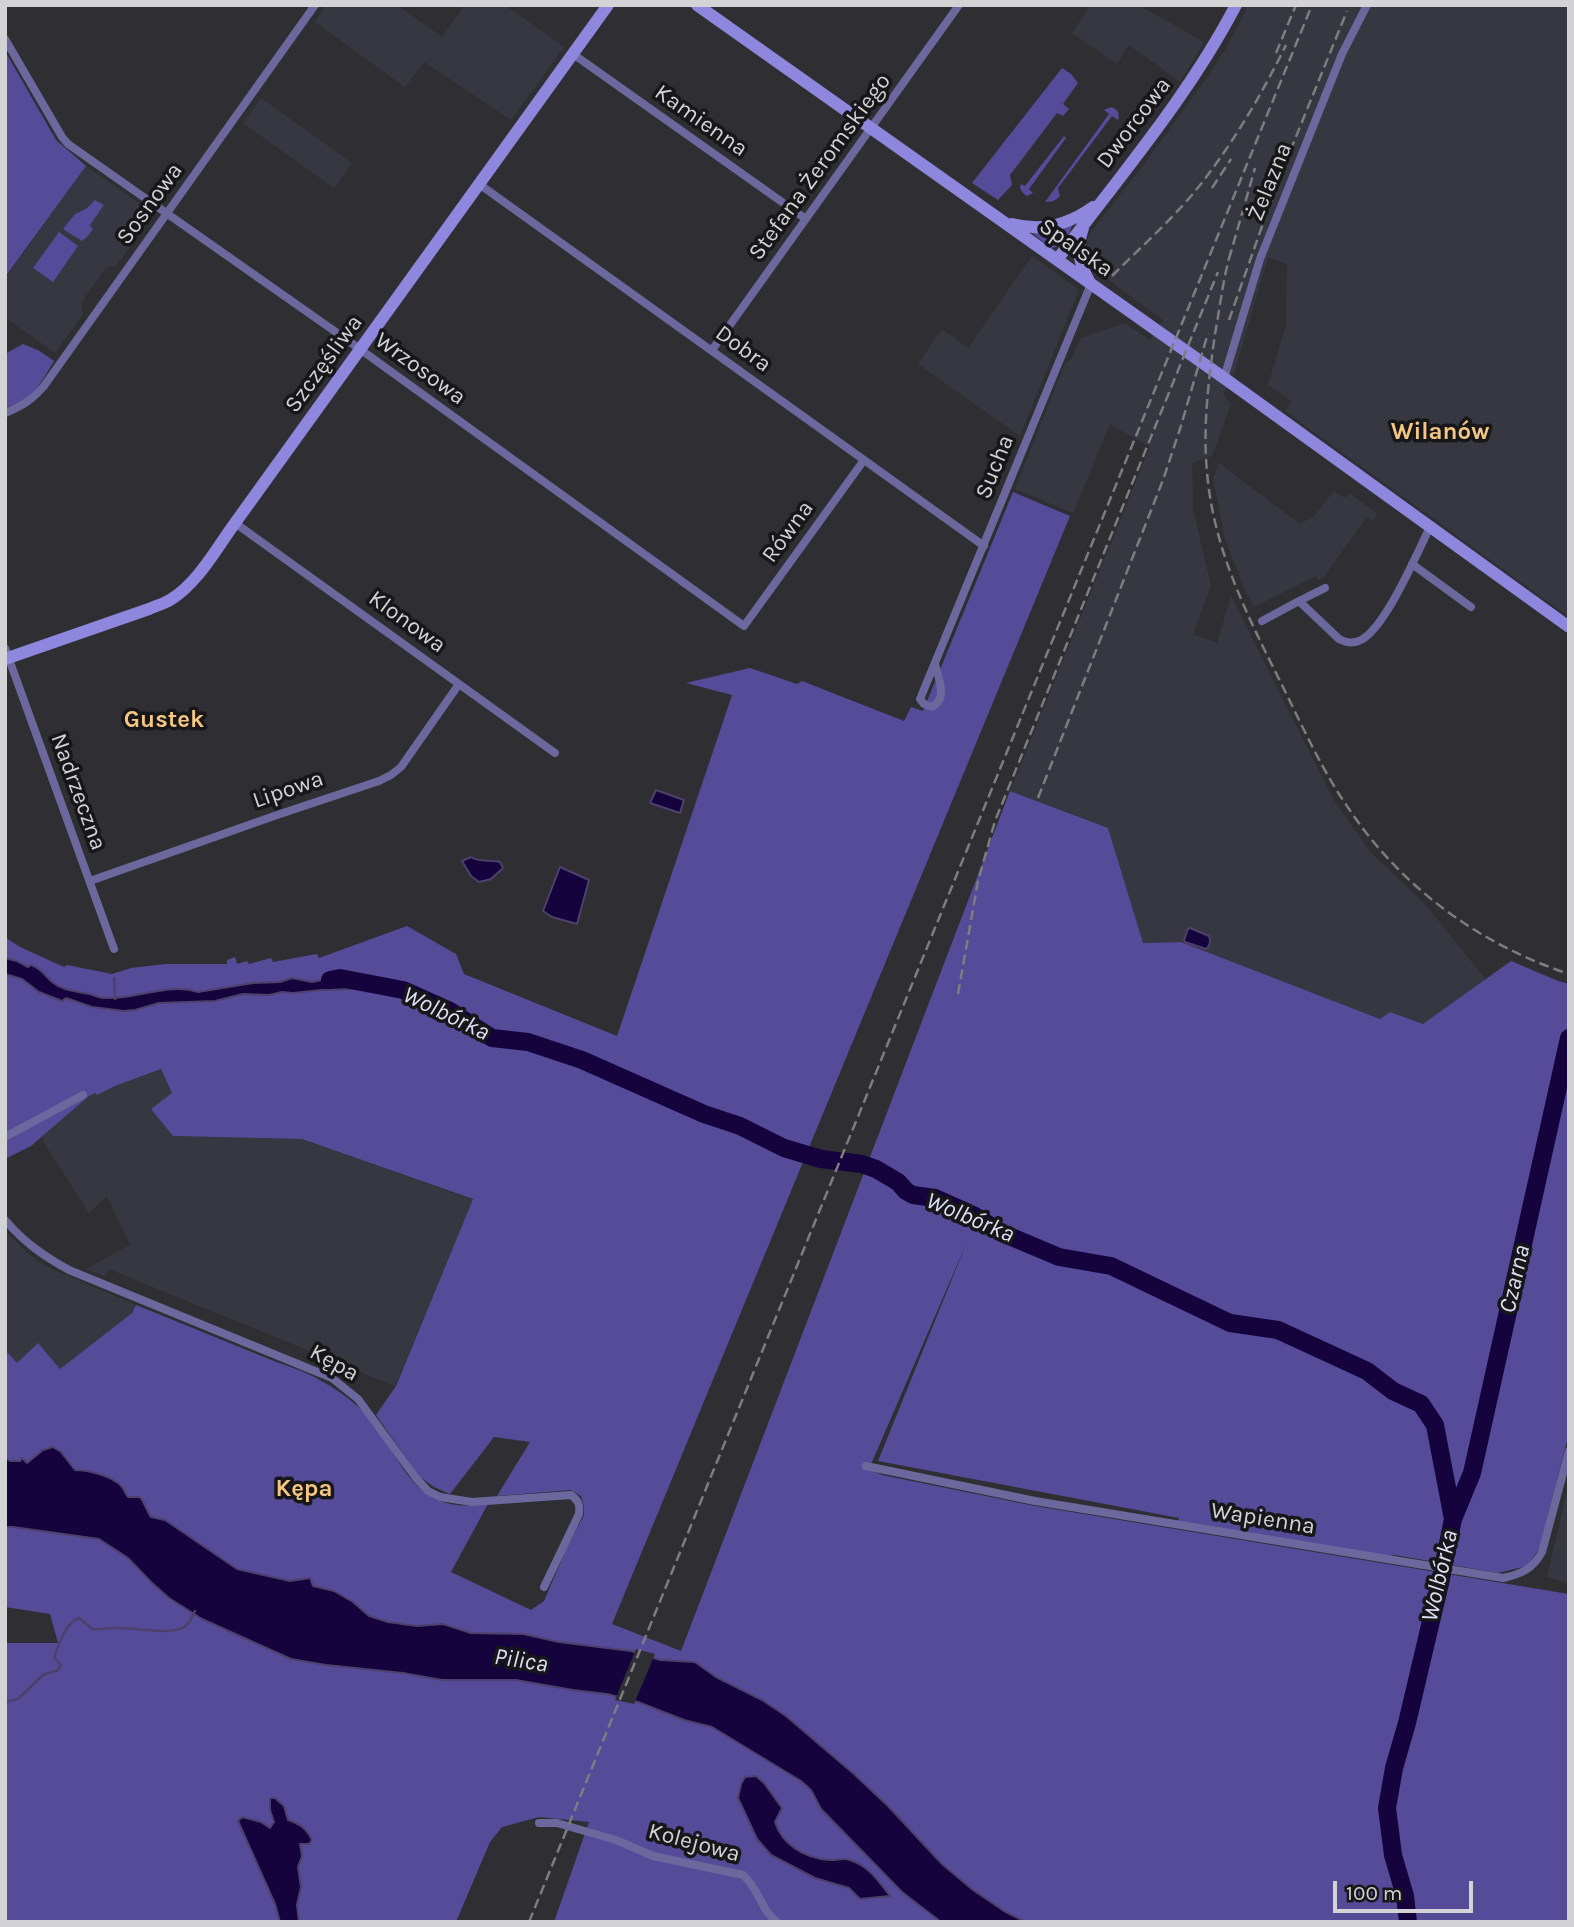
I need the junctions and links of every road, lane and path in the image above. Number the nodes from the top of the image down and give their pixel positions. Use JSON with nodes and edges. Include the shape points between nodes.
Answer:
{"nodes":[{"id":1,"x":315,"y":5,"type":"edge"},
{"id":2,"x":608,"y":5,"type":"edge"},
{"id":3,"x":697,"y":5,"type":"edge"},
{"id":4,"x":959,"y":5,"type":"edge"},
{"id":5,"x":1236,"y":5,"type":"edge"},
{"id":6,"x":1367,"y":5,"type":"edge"},
{"id":7,"x":5,"y":39,"type":"edge"},
{"id":8,"x":573,"y":54,"type":"junction"},
{"id":9,"x":871,"y":128,"type":"junction"},
{"id":10,"x":480,"y":184,"type":"junction"},
{"id":11,"x":1102,"y":200,"type":"junction"},
{"id":12,"x":168,"y":213,"type":"junction"},
{"id":13,"x":806,"y":219,"type":"junction"},
{"id":14,"x":1086,"y":221,"type":"junction"},
{"id":15,"x":1002,"y":222,"type":"junction"},
{"id":16,"x":1057,"y":260,"type":"junction"},
{"id":17,"x":1091,"y":284,"type":"junction"},
{"id":18,"x":360,"y":349,"type":"junction"},
{"id":19,"x":712,"y":350,"type":"junction"},
{"id":20,"x":1224,"y":378,"type":"junction"},
{"id":21,"x":5,"y":413,"type":"edge"},
{"id":22,"x":864,"y":460,"type":"junction"},
{"id":23,"x":235,"y":523,"type":"junction"},
{"id":24,"x":1430,"y":527,"type":"junction"},
{"id":25,"x":984,"y":546,"type":"junction"},
{"id":26,"x":1412,"y":564,"type":"junction"},
{"id":27,"x":1325,"y":588,"type":"dead end"},
{"id":28,"x":1299,"y":601,"type":"junction"},
{"id":29,"x":1471,"y":607,"type":"dead end"},
{"id":30,"x":1262,"y":621,"type":"dead end"},
{"id":31,"x":744,"y":626,"type":"joint"},
{"id":32,"x":1569,"y":627,"type":"edge"},
{"id":33,"x":6,"y":655,"type":"edge"},
{"id":34,"x":935,"y":664,"type":"junction"},
{"id":35,"x":459,"y":684,"type":"junction"},
{"id":36,"x":555,"y":753,"type":"dead end"},
{"id":37,"x":90,"y":881,"type":"junction"},
{"id":38,"x":114,"y":949,"type":"dead end"},
{"id":39,"x":82,"y":1095,"type":"dead end"},
{"id":40,"x":5,"y":1137,"type":"edge"},
{"id":41,"x":5,"y":1220,"type":"edge"},
{"id":42,"x":1569,"y":1451,"type":"edge"},
{"id":43,"x":866,"y":1466,"type":"dead end"},
{"id":44,"x":544,"y":1587,"type":"dead end"},
{"id":45,"x":539,"y":1823,"type":"dead end"},
{"id":46,"x":777,"y":1922,"type":"edge"}],
"edges":[{"from":1,"to":12,"type":"street","name":"Sosnowa"},
{"from":2,"to":8,"type":"street","name":"Szczęśliwa"},
{"from":3,"to":9,"type":"street","name":"Spalska"},
{"from":4,"to":9,"type":"street","name":"Stefana Żeromskiego"},
{"from":5,"to":11,"type":"street","name":"Dworcowa","via":[[1192,80]]},
{"from":6,"to":20,"type":"street","name":"Żelazna","via":[[1342,54],[1260,259]]},
{"from":7,"to":12,"type":"street","name":"Wrzosowa","via":[[68,144]]},
{"from":8,"to":10,"type":"street","name":"Szczęśliwa"},
{"from":8,"to":13,"type":"street","name":"Kamienna"},
{"from":9,"to":13,"type":"street","name":"Stefana Żeromskiego"},
{"from":9,"to":15,"type":"street","name":"Spalska"},
{"from":10,"to":18,"type":"street","name":"Szczęśliwa"},
{"from":10,"to":19,"type":"street","name":"Dobra"},
{"from":11,"to":14,"type":"street","name":"Dworcowa"},
{"from":11,"to":15,"type":"street","via":[[1057,225],[1030,229]]},
{"from":12,"to":18,"type":"street","name":"Wrzosowa"},
{"from":12,"to":21,"type":"street","name":"Sosnowa","via":[[40,392]]},
{"from":13,"to":19,"type":"street","name":"Stefana Żeromskiego"},
{"from":14,"to":16,"type":"street","name":"Dworcowa"},
{"from":14,"to":17,"type":"street","via":[[1079,252]]},
{"from":15,"to":16,"type":"street","name":"Spalska"},
{"from":16,"to":17,"type":"street","name":"Spalska"},
{"from":17,"to":20,"type":"street","name":"Spalska"},
{"from":17,"to":25,"type":"street","name":"Sucha"},
{"from":18,"to":23,"type":"street","name":"Szczęśliwa"},
{"from":18,"to":31,"type":"street","name":"Wrzosowa"},
{"from":19,"to":22,"type":"street","name":"Dobra"},
{"from":20,"to":24,"type":"street","name":"Spalska"},
{"from":22,"to":25,"type":"street","name":"Dobra"},
{"from":22,"to":31,"type":"street","name":"Równa"},
{"from":23,"to":33,"type":"street","name":"Szczęśliwa","via":[[200,572],[169,601]]},
{"from":23,"to":35,"type":"street","name":"Klonowa"},
{"from":24,"to":26,"type":"street"},
{"from":24,"to":32,"type":"street","name":"Spalska"},
{"from":25,"to":34,"type":"street","name":"Sucha"},
{"from":26,"to":28,"type":"street","via":[[1392,602],[1360,641],[1339,639]]},
{"from":26,"to":29,"type":"street"},
{"from":27,"to":28,"type":"street"},
{"from":28,"to":30,"type":"street"},
{"from":33,"to":37,"type":"street","name":"Nadrzeczna"},
{"from":34,"to":34,"type":"street","name":"Sucha","via":[[920,699],[932,707],[943,696]]},
{"from":35,"to":36,"type":"street","name":"Klonowa"},
{"from":35,"to":37,"type":"street","name":"Lipowa","via":[[391,775]]},
{"from":37,"to":38,"type":"street","name":"Nadrzeczna"},
{"from":39,"to":40,"type":"street"},
{"from":41,"to":44,"type":"street","name":"Kępa","via":[[39,1253],[69,1270],[332,1378],[358,1399],[416,1478],[440,1497],[472,1503],[571,1495],[577,1499],[579,1514]]},
{"from":42,"to":43,"type":"street","name":"Wapienna","via":[[1538,1561],[1524,1573],[1503,1578],[1035,1500]]},
{"from":45,"to":46,"type":"street","name":"Kolejowa","via":[[557,1823],[653,1856],[743,1875]]}]}
